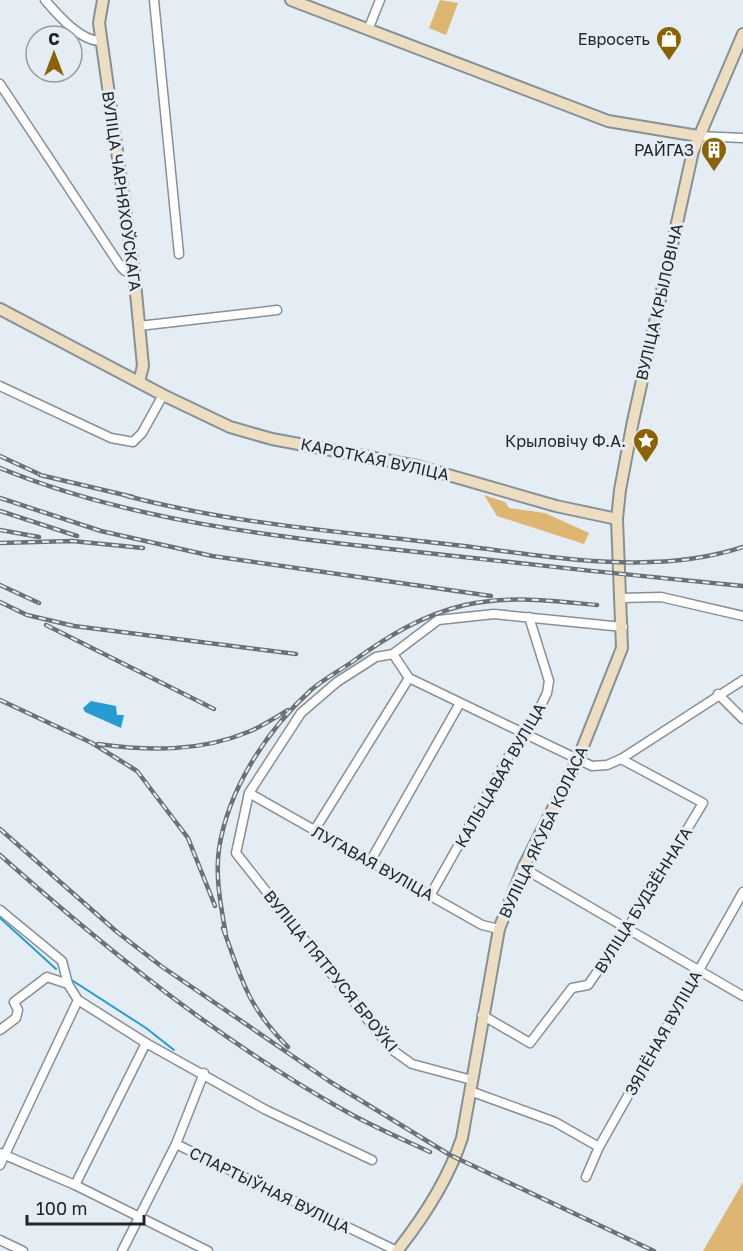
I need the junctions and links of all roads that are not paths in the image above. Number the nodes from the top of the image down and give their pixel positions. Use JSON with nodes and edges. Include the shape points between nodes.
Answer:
{"nodes":[{"id":1,"x":103,"y":0,"type":"edge"},
{"id":2,"x":154,"y":0,"type":"edge"},
{"id":3,"x":291,"y":0,"type":"edge"},
{"id":4,"x":380,"y":0,"type":"edge"},
{"id":5,"x":48,"y":1,"type":"edge"},
{"id":6,"x":368,"y":30,"type":"junction"},
{"id":7,"x":743,"y":34,"type":"edge"},
{"id":8,"x":102,"y":41,"type":"junction"},
{"id":9,"x":0,"y":84,"type":"edge"},
{"id":10,"x":698,"y":136,"type":"junction"},
{"id":11,"x":743,"y":138,"type":"edge"},
{"id":12,"x":179,"y":254,"type":"dead end"},
{"id":13,"x":134,"y":272,"type":"junction"},
{"id":14,"x":0,"y":309,"type":"edge"},
{"id":15,"x":277,"y":310,"type":"dead end"},
{"id":16,"x":139,"y":326,"type":"junction"},
{"id":17,"x":139,"y":382,"type":"junction"},
{"id":18,"x":0,"y":386,"type":"edge"},
{"id":19,"x":164,"y":395,"type":"junction"},
{"id":20,"x":617,"y":519,"type":"junction"},
{"id":21,"x":620,"y":580,"type":"joint"},
{"id":22,"x":621,"y":598,"type":"junction"},
{"id":23,"x":743,"y":615,"type":"edge"},
{"id":24,"x":530,"y":617,"type":"junction"},
{"id":25,"x":623,"y":627,"type":"junction"},
{"id":26,"x":393,"y":654,"type":"junction"},
{"id":27,"x":410,"y":678,"type":"junction"},
{"id":28,"x":743,"y":680,"type":"edge"},
{"id":29,"x":718,"y":694,"type":"junction"},
{"id":30,"x":460,"y":703,"type":"junction"},
{"id":31,"x":743,"y":719,"type":"edge"},
{"id":32,"x":525,"y":733,"type":"junction"},
{"id":33,"x":578,"y":759,"type":"junction"},
{"id":34,"x":621,"y":759,"type":"junction"},
{"id":35,"x":249,"y":793,"type":"junction"},
{"id":36,"x":314,"y":831,"type":"junction"},
{"id":37,"x":371,"y":860,"type":"junction"},
{"id":38,"x":524,"y":868,"type":"junction"},
{"id":39,"x":743,"y":892,"type":"edge"},
{"id":40,"x":431,"y":894,"type":"junction"},
{"id":41,"x":0,"y":910,"type":"edge"},
{"id":42,"x":499,"y":929,"type":"junction"},
{"id":43,"x":627,"y":929,"type":"junction"},
{"id":44,"x":697,"y":971,"type":"junction"},
{"id":45,"x":68,"y":984,"type":"junction"},
{"id":46,"x":743,"y":996,"type":"edge"},
{"id":47,"x":78,"y":1000,"type":"junction"},
{"id":48,"x":482,"y":1015,"type":"junction"},
{"id":49,"x":0,"y":1030,"type":"edge"},
{"id":50,"x":146,"y":1043,"type":"junction"},
{"id":51,"x":204,"y":1073,"type":"junction"},
{"id":52,"x":471,"y":1086,"type":"junction"},
{"id":53,"x":176,"y":1144,"type":"junction"},
{"id":54,"x":599,"y":1147,"type":"junction"},
{"id":55,"x":3,"y":1154,"type":"edge"},
{"id":56,"x":372,"y":1160,"type":"dead end"},
{"id":57,"x":0,"y":1165,"type":"edge"},
{"id":58,"x":586,"y":1177,"type":"dead end"},
{"id":59,"x":75,"y":1185,"type":"junction"},
{"id":60,"x":138,"y":1217,"type":"junction"},
{"id":61,"x":0,"y":1240,"type":"edge"},
{"id":62,"x":23,"y":1251,"type":"edge"},
{"id":63,"x":122,"y":1251,"type":"edge"},
{"id":64,"x":208,"y":1251,"type":"edge"},
{"id":65,"x":397,"y":1251,"type":"edge"}],
"edges":[{"from":1,"to":8,"type":"street","name":"ВУЛІЦА ЧАРНЯХОЎСКАГА","via":[[99,15]]},
{"from":2,"to":12,"type":"street"},
{"from":3,"to":6,"type":"street"},
{"from":4,"to":6,"type":"street"},
{"from":5,"to":8,"type":"street","via":[[79,33]]},
{"from":6,"to":10,"type":"street","via":[[608,121]]},
{"from":7,"to":10,"type":"street","name":"ВУЛІЦА КРЫЛОВІЧА"},
{"from":8,"to":13,"type":"street","name":"ВУЛІЦА ЧАРНЯХОЎСКАГА"},
{"from":9,"to":13,"type":"street","via":[[121,267]]},
{"from":10,"to":11,"type":"street"},
{"from":10,"to":20,"type":"street","name":"ВУЛІЦА КРЫЛОВІЧА","via":[[646,357]]},
{"from":13,"to":16,"type":"street","name":"ВУЛІЦА ЧАРНЯХОЎСКАГА"},
{"from":14,"to":17,"type":"street","name":"КАРОТКАЯ ВУЛІЦА"},
{"from":15,"to":16,"type":"street"},
{"from":16,"to":17,"type":"street","name":"ВУЛІЦА ЧАРНЯХОЎСКАГА","via":[[143,366]]},
{"from":17,"to":19,"type":"street","name":"КАРОТКАЯ ВУЛІЦА"},
{"from":18,"to":19,"type":"street","via":[[111,438],[133,442]]},
{"from":19,"to":20,"type":"street","name":"КАРОТКАЯ ВУЛІЦА","via":[[250,433],[417,465],[556,506]]},
{"from":20,"to":21,"type":"street","name":"ВУЛІЦА КРЫЛОВІЧА"},
{"from":21,"to":22,"type":"street","name":"ВУЛІЦА ЯКУБА КОЛАСА"},
{"from":22,"to":23,"type":"street","via":[[661,597]]},
{"from":22,"to":25,"type":"street","name":"ВУЛІЦА ЯКУБА КОЛАСА"},
{"from":24,"to":25,"type":"street"},
{"from":24,"to":26,"type":"street","via":[[495,614],[438,620]]},
{"from":24,"to":32,"type":"street","name":"КАЛЬЦАВАЯ ВУЛІЦА","via":[[549,681],[547,693]]},
{"from":25,"to":33,"type":"street","name":"ВУЛІЦА ЯКУБА КОЛАСА","via":[[618,662]]},
{"from":26,"to":27,"type":"street"},
{"from":26,"to":35,"type":"street","via":[[376,657],[337,682],[301,713]]},
{"from":27,"to":30,"type":"street"},
{"from":27,"to":36,"type":"street"},
{"from":28,"to":29,"type":"street"},
{"from":29,"to":31,"type":"street"},
{"from":29,"to":34,"type":"street"},
{"from":30,"to":32,"type":"street"},
{"from":30,"to":37,"type":"street"},
{"from":32,"to":33,"type":"street"},
{"from":32,"to":40,"type":"street","name":"КАЛЬЦАВАЯ ВУЛІЦА"},
{"from":33,"to":34,"type":"street","via":[[600,767]]},
{"from":33,"to":38,"type":"street","name":"ВУЛІЦА ЯКУБА КОЛАСА"},
{"from":34,"to":43,"type":"street","name":"ВУЛІЦА БУДЗЁННАГА","via":[[703,803]]},
{"from":35,"to":36,"type":"street","name":"ЛУГАВАЯ ВУЛІЦА"},
{"from":35,"to":52,"type":"street","name":"ВУЛІЦА ПЯТРУСЯ БРОЎКІ","via":[[236,853],[391,1049],[412,1065]]},
{"from":36,"to":37,"type":"street","name":"ЛУГАВАЯ ВУЛІЦА"},
{"from":37,"to":40,"type":"street","name":"ЛУГАВАЯ ВУЛІЦА"},
{"from":38,"to":42,"type":"street","name":"ВУЛІЦА ЯКУБА КОЛАСА"},
{"from":38,"to":43,"type":"street"},
{"from":39,"to":44,"type":"street","name":"ЗЯЛЁНАЯ ВУЛІЦА"},
{"from":40,"to":42,"type":"street","name":"ЛУГАВАЯ ВУЛІЦА","via":[[482,925]]},
{"from":41,"to":45,"type":"street","via":[[62,961]]},
{"from":42,"to":48,"type":"street","name":"ВУЛІЦА ЯКУБА КОЛАСА"},
{"from":43,"to":44,"type":"street"},
{"from":43,"to":48,"type":"street","name":"ВУЛІЦА БУДЗЁННАГА","via":[[588,985],[572,988],[530,1043]]},
{"from":44,"to":46,"type":"street"},
{"from":44,"to":54,"type":"street","name":"ЗЯЛЁНАЯ ВУЛІЦА"},
{"from":45,"to":47,"type":"street"},
{"from":45,"to":49,"type":"street","via":[[47,977],[14,1002],[16,1018]]},
{"from":47,"to":50,"type":"street"},
{"from":47,"to":55,"type":"street"},
{"from":48,"to":52,"type":"street","name":"ВУЛІЦА ЯКУБА КОЛАСА"},
{"from":50,"to":51,"type":"street"},
{"from":50,"to":59,"type":"street"},
{"from":51,"to":53,"type":"street"},
{"from":51,"to":56,"type":"street","via":[[266,1110]]},
{"from":52,"to":54,"type":"street","name":"ВУЛІЦА ПЯТРУСЯ БРОЎКІ","via":[[555,1122]]},
{"from":52,"to":65,"type":"street","name":"ВУЛІЦА ЯКУБА КОЛАСА","via":[[456,1158]]},
{"from":53,"to":60,"type":"street"},
{"from":53,"to":65,"type":"street","name":"СПАРТЫЎНАЯ ВУЛІЦА"},
{"from":54,"to":58,"type":"street","name":"ЗЯЛЁНАЯ ВУЛІЦА"},
{"from":55,"to":57,"type":"street"},
{"from":55,"to":59,"type":"street"},
{"from":59,"to":60,"type":"street"},
{"from":60,"to":63,"type":"street"},
{"from":60,"to":64,"type":"street"},
{"from":61,"to":62,"type":"street"}]}
